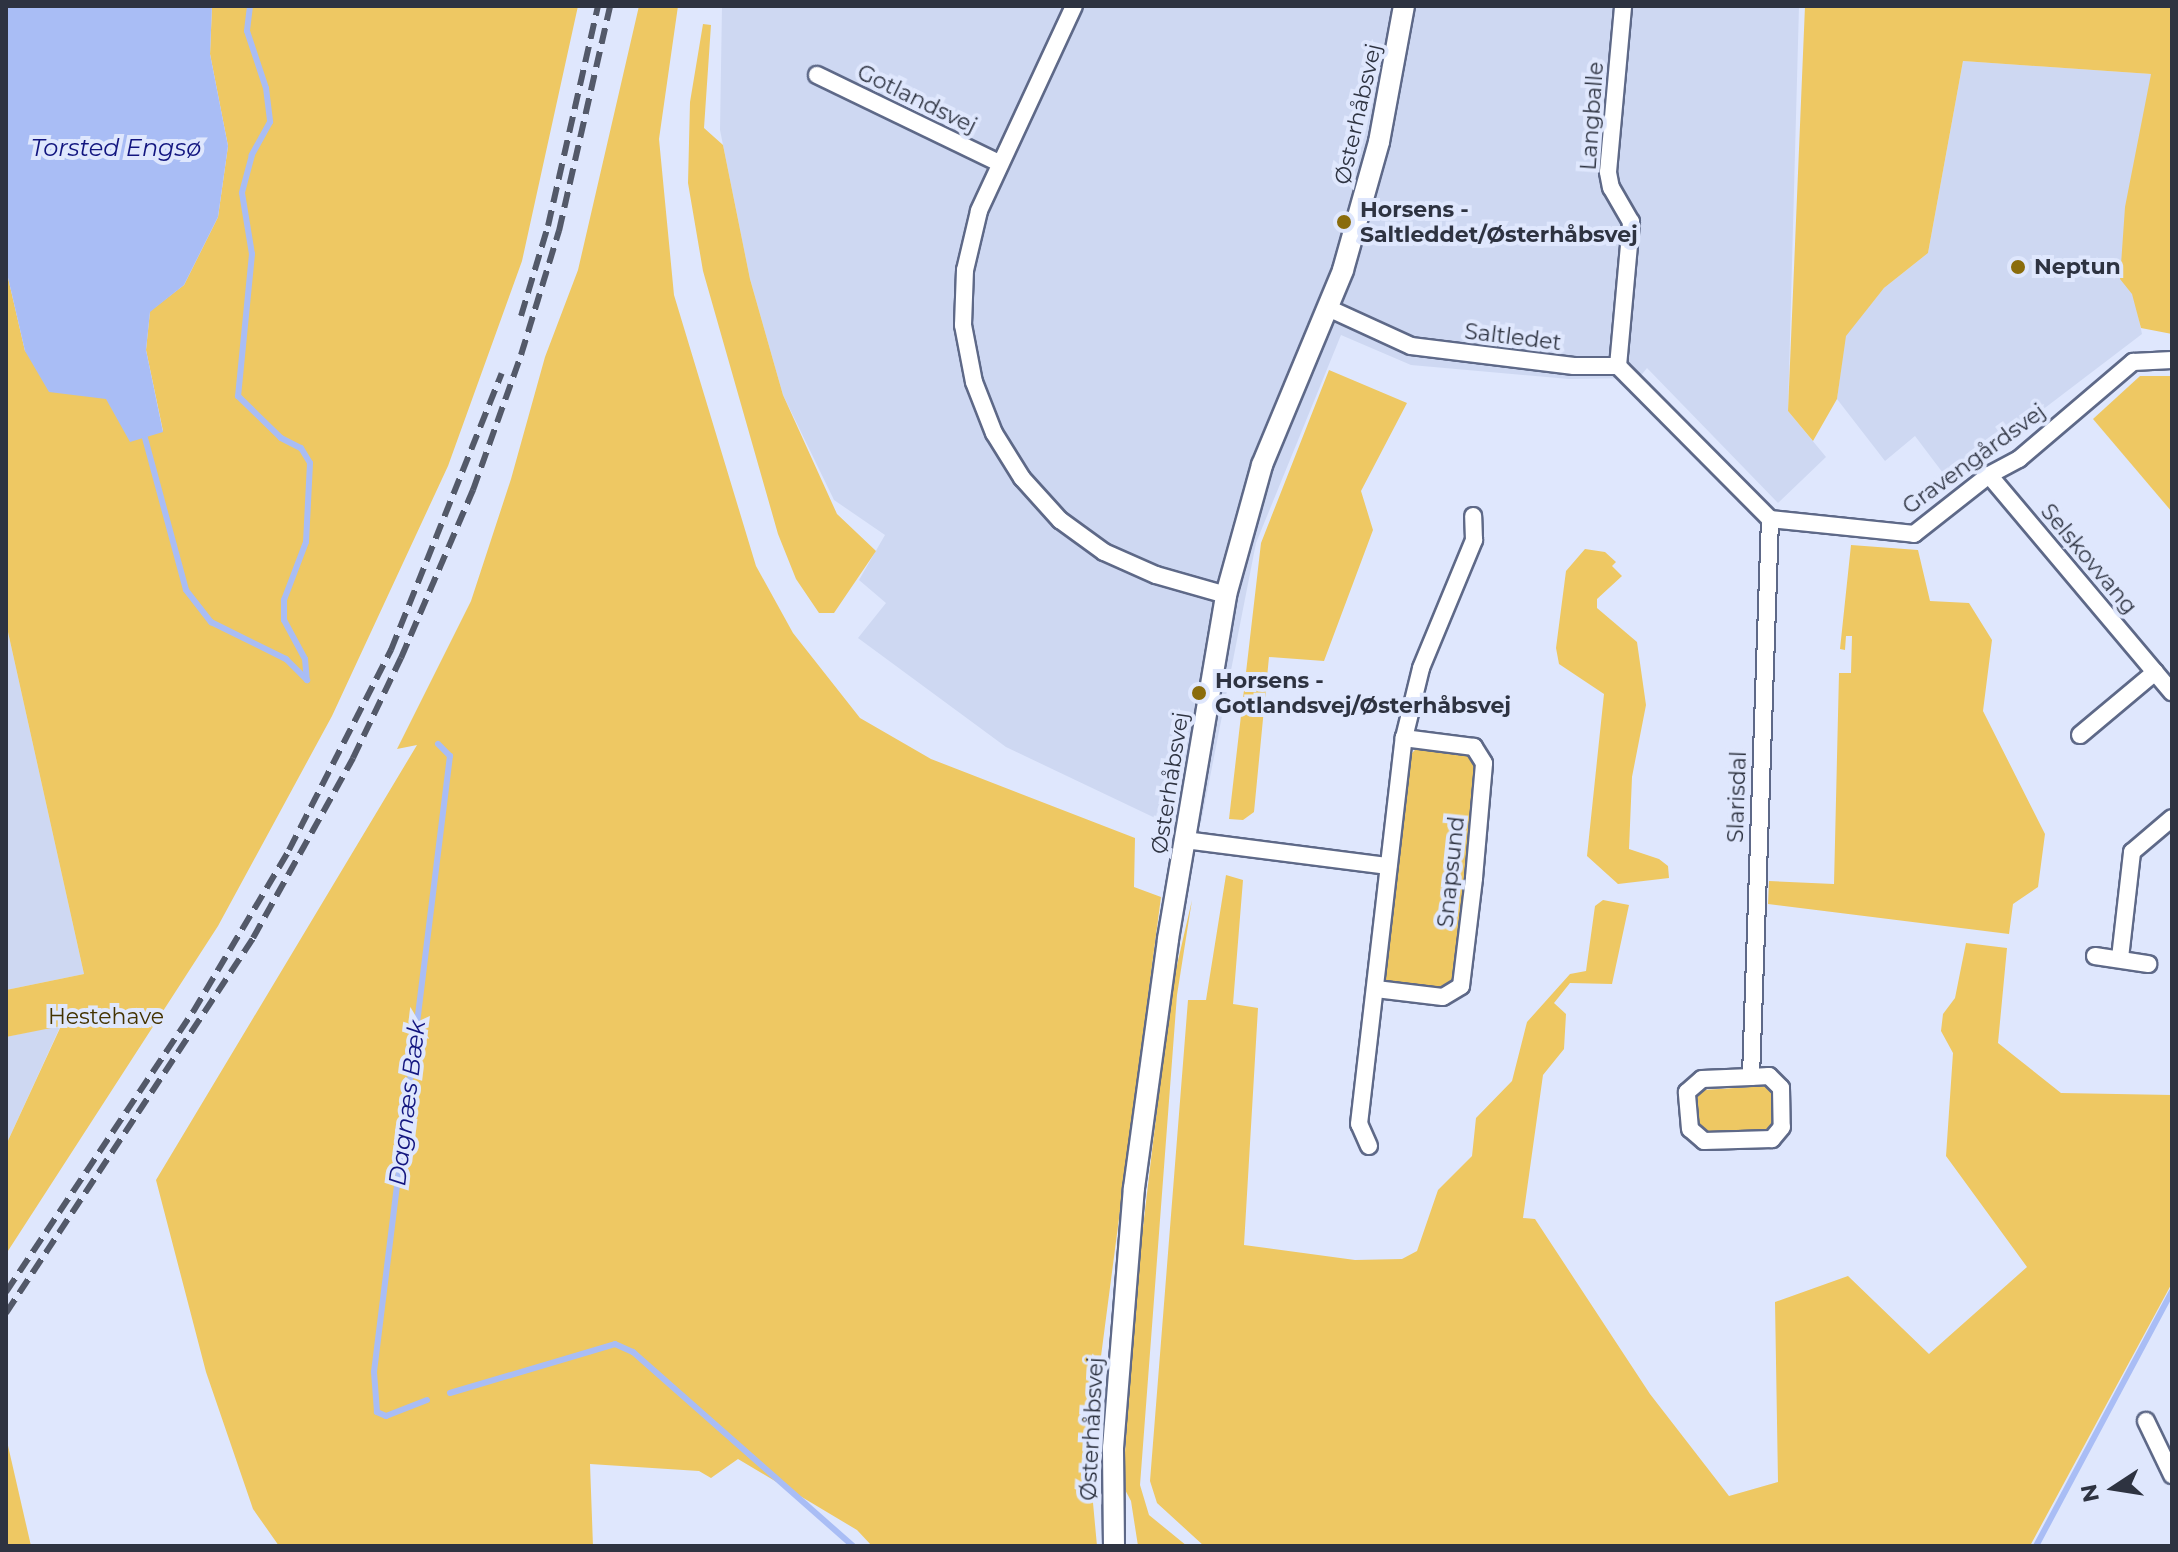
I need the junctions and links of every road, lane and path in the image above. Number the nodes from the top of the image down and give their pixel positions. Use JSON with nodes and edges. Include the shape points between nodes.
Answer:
{"nodes":[{"id":1,"x":1074,"y":6,"type":"edge"},
{"id":2,"x":1404,"y":6,"type":"edge"},
{"id":3,"x":1623,"y":6,"type":"edge"},
{"id":4,"x":817,"y":75,"type":"dead end"},
{"id":5,"x":999,"y":163,"type":"junction"},
{"id":6,"x":1328,"y":308,"type":"junction"},
{"id":7,"x":2172,"y":360,"type":"edge"},
{"id":8,"x":1618,"y":366,"type":"junction"},
{"id":9,"x":1989,"y":475,"type":"junction"},
{"id":10,"x":1473,"y":516,"type":"dead end"},
{"id":11,"x":1770,"y":519,"type":"junction"},
{"id":12,"x":1226,"y":595,"type":"junction"},
{"id":13,"x":2155,"y":672,"type":"junction"},
{"id":14,"x":2172,"y":692,"type":"edge"},
{"id":15,"x":2080,"y":735,"type":"dead end"},
{"id":16,"x":1404,"y":738,"type":"junction"},
{"id":17,"x":2172,"y":818,"type":"edge"},
{"id":18,"x":1185,"y":840,"type":"junction"},
{"id":19,"x":1388,"y":866,"type":"junction"},
{"id":20,"x":2095,"y":956,"type":"dead end"},
{"id":21,"x":2120,"y":958,"type":"junction"},
{"id":22,"x":2148,"y":964,"type":"dead end"},
{"id":23,"x":1376,"y":989,"type":"junction"},
{"id":24,"x":1751,"y":1077,"type":"junction"},
{"id":25,"x":1369,"y":1146,"type":"dead end"},
{"id":26,"x":2146,"y":1421,"type":"dead end"},
{"id":27,"x":2172,"y":1475,"type":"edge"},
{"id":28,"x":1114,"y":1546,"type":"edge"}],
"edges":[{"from":1,"to":5,"type":"street"},
{"from":2,"to":6,"type":"street","name":"Østerhåbsvej","via":[[1379,142]]},
{"from":3,"to":8,"type":"street","name":"Langballe","via":[[1608,172],[1631,222]]},
{"from":4,"to":5,"type":"street","name":"Gotlandsvej"},
{"from":5,"to":12,"type":"street","via":[[979,211],[965,270],[964,303],[974,382],[994,433],[1022,478],[1050,509],[1104,552],[1156,575]]},
{"from":6,"to":8,"type":"street","name":"Saltledet","via":[[1411,346],[1574,366]]},
{"from":6,"to":12,"type":"street","name":"Østerhåbsvej","via":[[1262,465]]},
{"from":7,"to":9,"type":"street","name":"Gravengårdsvej","via":[[2133,362],[2019,459]]},
{"from":8,"to":11,"type":"street"},
{"from":9,"to":11,"type":"street","name":"Gravengårdsvej","via":[[1914,534]]},
{"from":9,"to":13,"type":"street","name":"Selskovvang"},
{"from":10,"to":16,"type":"street","via":[[1474,540],[1421,668]]},
{"from":11,"to":24,"type":"street","name":"Slarisdal"},
{"from":12,"to":18,"type":"street","name":"Østerhåbsvej"},
{"from":13,"to":14,"type":"street","name":"Selskovvang"},
{"from":13,"to":15,"type":"street"},
{"from":16,"to":19,"type":"street"},
{"from":16,"to":23,"type":"street","name":"Snapsund","via":[[1474,747],[1484,763],[1474,878],[1461,986],[1443,997]]},
{"from":17,"to":21,"type":"street","via":[[2132,852]]},
{"from":18,"to":19,"type":"street"},
{"from":18,"to":28,"type":"street","name":"Østerhåbsvej","via":[[1134,1188],[1113,1448]]},
{"from":19,"to":23,"type":"street"},
{"from":20,"to":21,"type":"street"},
{"from":21,"to":22,"type":"street"},
{"from":23,"to":25,"type":"street","via":[[1359,1124]]},
{"from":24,"to":24,"type":"street","via":[[1702,1079],[1687,1092],[1690,1129],[1704,1141],[1772,1139],[1782,1127],[1781,1088],[1769,1076]]},
{"from":26,"to":27,"type":"street"}]}
